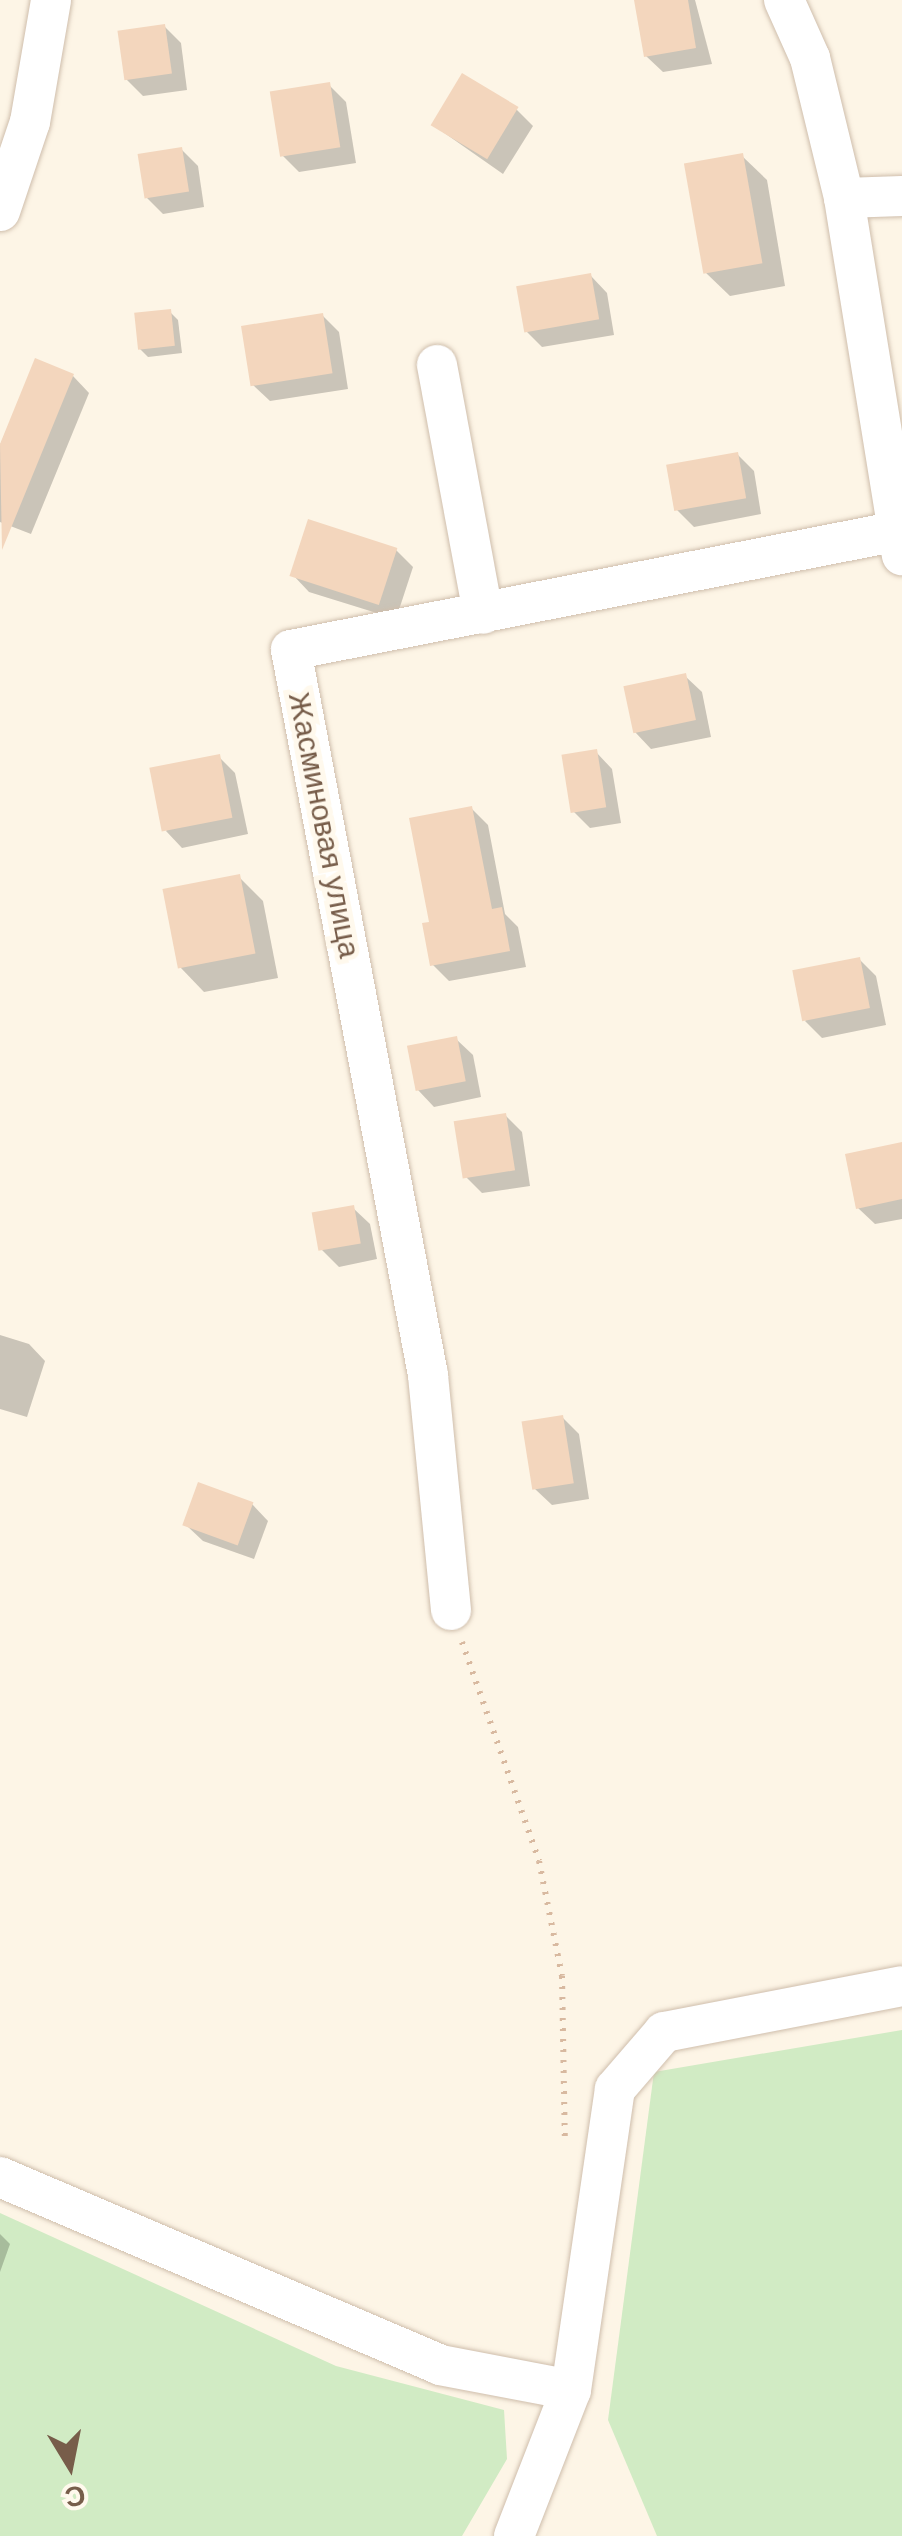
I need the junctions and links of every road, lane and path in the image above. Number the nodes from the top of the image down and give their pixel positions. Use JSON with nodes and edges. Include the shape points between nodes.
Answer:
{"nodes":[{"id":1,"x":51,"y":0,"type":"edge"},
{"id":2,"x":784,"y":0,"type":"edge"},
{"id":3,"x":902,"y":196,"type":"edge"},
{"id":4,"x":844,"y":198,"type":"junction"},
{"id":5,"x":0,"y":211,"type":"edge"},
{"id":6,"x":436,"y":365,"type":"dead end"},
{"id":7,"x":896,"y":475,"type":"edge"},
{"id":8,"x":900,"y":543,"type":"edge"},
{"id":9,"x":483,"y":614,"type":"junction"},
{"id":10,"x":451,"y":1610,"type":"joint"},
{"id":11,"x":902,"y":1986,"type":"edge"},
{"id":12,"x":566,"y":2154,"type":"dead end"},
{"id":13,"x":0,"y":2177,"type":"edge"},
{"id":14,"x":571,"y":2390,"type":"junction"},
{"id":15,"x":514,"y":2536,"type":"edge"}],
"edges":[{"from":1,"to":5,"type":"street","via":[[30,122]]},
{"from":2,"to":4,"type":"street","via":[[810,58]]},
{"from":3,"to":4,"type":"street"},
{"from":4,"to":7,"type":"street"},
{"from":6,"to":9,"type":"street"},
{"from":7,"to":8,"type":"street"},
{"from":8,"to":9,"type":"street","name":"Жасминовая улица"},
{"from":9,"to":10,"type":"street","name":"Жасминовая улица","via":[[291,650],[428,1375]]},
{"from":10,"to":12,"type":"path","via":[[540,1861],[562,1976]]},
{"from":11,"to":14,"type":"street","via":[[664,2032],[615,2089]]},
{"from":13,"to":14,"type":"street","via":[[440,2365]]},
{"from":14,"to":15,"type":"street"}]}
